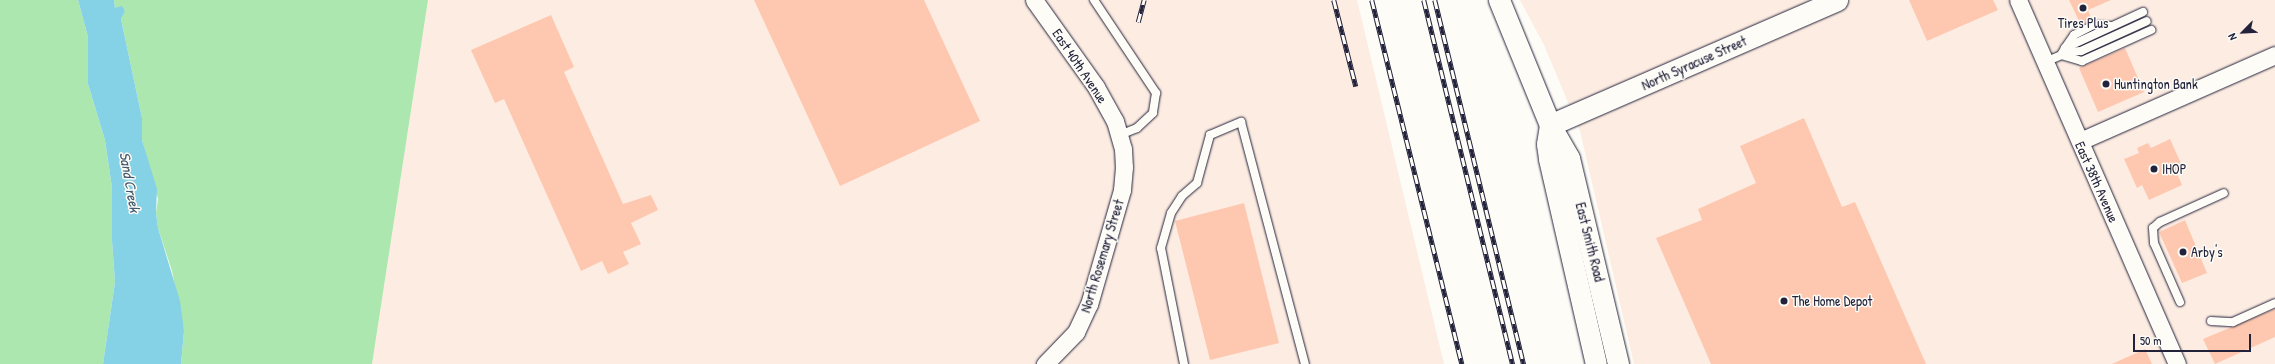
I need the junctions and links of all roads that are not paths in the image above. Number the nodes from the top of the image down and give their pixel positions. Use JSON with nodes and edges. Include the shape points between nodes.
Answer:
{"nodes":[{"id":1,"x":1034,"y":0,"type":"edge"},
{"id":2,"x":1094,"y":0,"type":"edge"},
{"id":3,"x":1500,"y":0,"type":"edge"},
{"id":4,"x":1837,"y":0,"type":"edge"},
{"id":5,"x":2018,"y":0,"type":"edge"},
{"id":6,"x":2143,"y":12,"type":"dead end"},
{"id":7,"x":2147,"y":21,"type":"dead end"},
{"id":8,"x":2151,"y":30,"type":"dead end"},
{"id":9,"x":2063,"y":51,"type":"junction"},
{"id":10,"x":2275,"y":55,"type":"edge"},
{"id":11,"x":2045,"y":62,"type":"junction"},
{"id":12,"x":1550,"y":125,"type":"junction"},
{"id":13,"x":1120,"y":135,"type":"junction"},
{"id":14,"x":2080,"y":141,"type":"junction"},
{"id":15,"x":2224,"y":193,"type":"dead end"},
{"id":16,"x":2180,"y":302,"type":"dead end"},
{"id":17,"x":2275,"y":303,"type":"edge"},
{"id":18,"x":2211,"y":321,"type":"dead end"},
{"id":19,"x":1045,"y":364,"type":"edge"},
{"id":20,"x":1184,"y":364,"type":"edge"},
{"id":21,"x":1306,"y":364,"type":"edge"},
{"id":22,"x":1596,"y":364,"type":"edge"},
{"id":23,"x":1618,"y":364,"type":"edge"},
{"id":24,"x":2177,"y":364,"type":"edge"}],
"edges":[{"from":1,"to":13,"type":"street","name":"East 40th Avenue","via":[[1096,87]]},
{"from":2,"to":13,"type":"lane","via":[[1156,93],[1153,113],[1137,128]]},
{"from":3,"to":12,"type":"street","name":"East Smith Road"},
{"from":4,"to":12,"type":"street","name":"North Syracuse Street"},
{"from":5,"to":11,"type":"street","name":"East 38th Avenue"},
{"from":6,"to":9,"type":"lane"},
{"from":7,"to":9,"type":"lane","via":[[2081,51]]},
{"from":8,"to":9,"type":"lane","via":[[2082,61]]},
{"from":9,"to":11,"type":"lane"},
{"from":10,"to":14,"type":"street"},
{"from":11,"to":14,"type":"street","name":"East 38th Avenue"},
{"from":12,"to":22,"type":"street","name":"East Smith Road","via":[[1547,144],[1549,159]]},
{"from":12,"to":23,"type":"street","name":"East Smith Road","via":[[1569,158]]},
{"from":13,"to":19,"type":"street","name":"North Rosemary Street","via":[[1124,167],[1122,190],[1089,304],[1076,332]]},
{"from":14,"to":24,"type":"street","name":"East 38th Avenue"},
{"from":15,"to":16,"type":"lane","via":[[2160,222],[2153,228],[2154,243]]},
{"from":17,"to":18,"type":"lane","via":[[2233,322]]},
{"from":20,"to":21,"type":"lane","via":[[1161,248],[1171,213],[1182,196],[1197,183],[1210,135],[1241,122]]}]}
